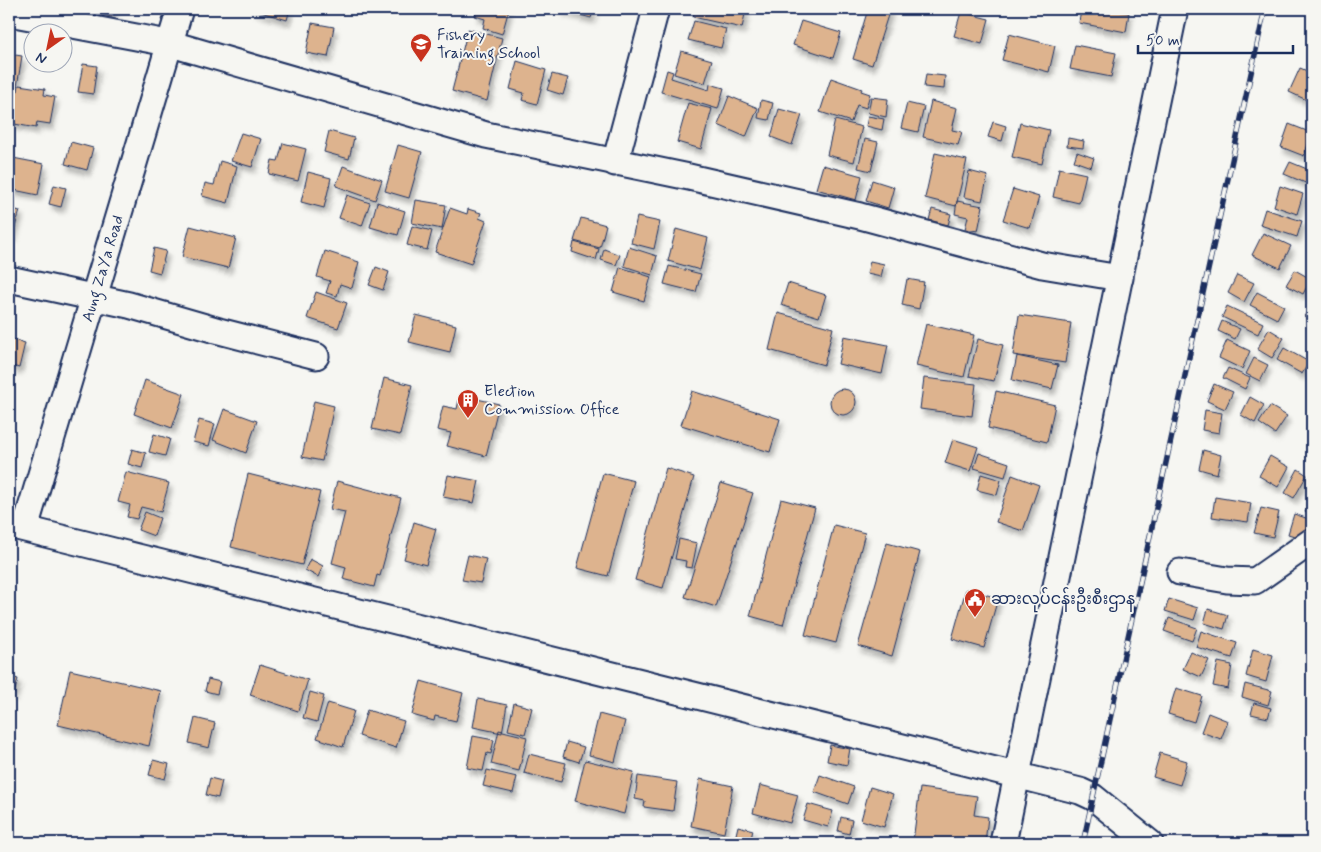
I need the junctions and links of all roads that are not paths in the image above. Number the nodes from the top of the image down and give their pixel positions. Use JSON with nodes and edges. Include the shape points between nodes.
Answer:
{"nodes":[{"id":1,"x":180,"y":9,"type":"edge"},
{"id":2,"x":656,"y":9,"type":"edge"},
{"id":3,"x":1175,"y":9,"type":"edge"},
{"id":4,"x":9,"y":13,"type":"edge"},
{"id":5,"x":168,"y":43,"type":"junction"},
{"id":6,"x":615,"y":163,"type":"junction"},
{"id":7,"x":1120,"y":278,"type":"junction"},
{"id":8,"x":9,"y":279,"type":"edge"},
{"id":9,"x":95,"y":298,"type":"junction"},
{"id":10,"x":316,"y":356,"type":"dead end"},
{"id":11,"x":17,"y":527,"type":"edge"},
{"id":12,"x":1312,"y":541,"type":"edge"},
{"id":13,"x":1180,"y":572,"type":"dead end"},
{"id":14,"x":1019,"y":775,"type":"junction"},
{"id":15,"x":1003,"y":843,"type":"edge"},
{"id":16,"x":1150,"y":843,"type":"edge"}],
"edges":[{"from":1,"to":5,"type":"street","name":"Aung ZaYa Road"},
{"from":2,"to":6,"type":"street"},
{"from":3,"to":7,"type":"street"},
{"from":4,"to":5,"type":"street"},
{"from":5,"to":6,"type":"street","via":[[486,135]]},
{"from":5,"to":9,"type":"street","name":"Aung ZaYa Road"},
{"from":6,"to":7,"type":"street","via":[[860,216],[1042,264]]},
{"from":7,"to":14,"type":"street"},
{"from":8,"to":9,"type":"street"},
{"from":9,"to":10,"type":"street"},
{"from":9,"to":11,"type":"street","name":"Aung ZaYa Road"},
{"from":11,"to":14,"type":"street"},
{"from":12,"to":13,"type":"street","via":[[1256,581]]},
{"from":14,"to":15,"type":"street"},
{"from":14,"to":16,"type":"street","via":[[1093,797]]}]}
